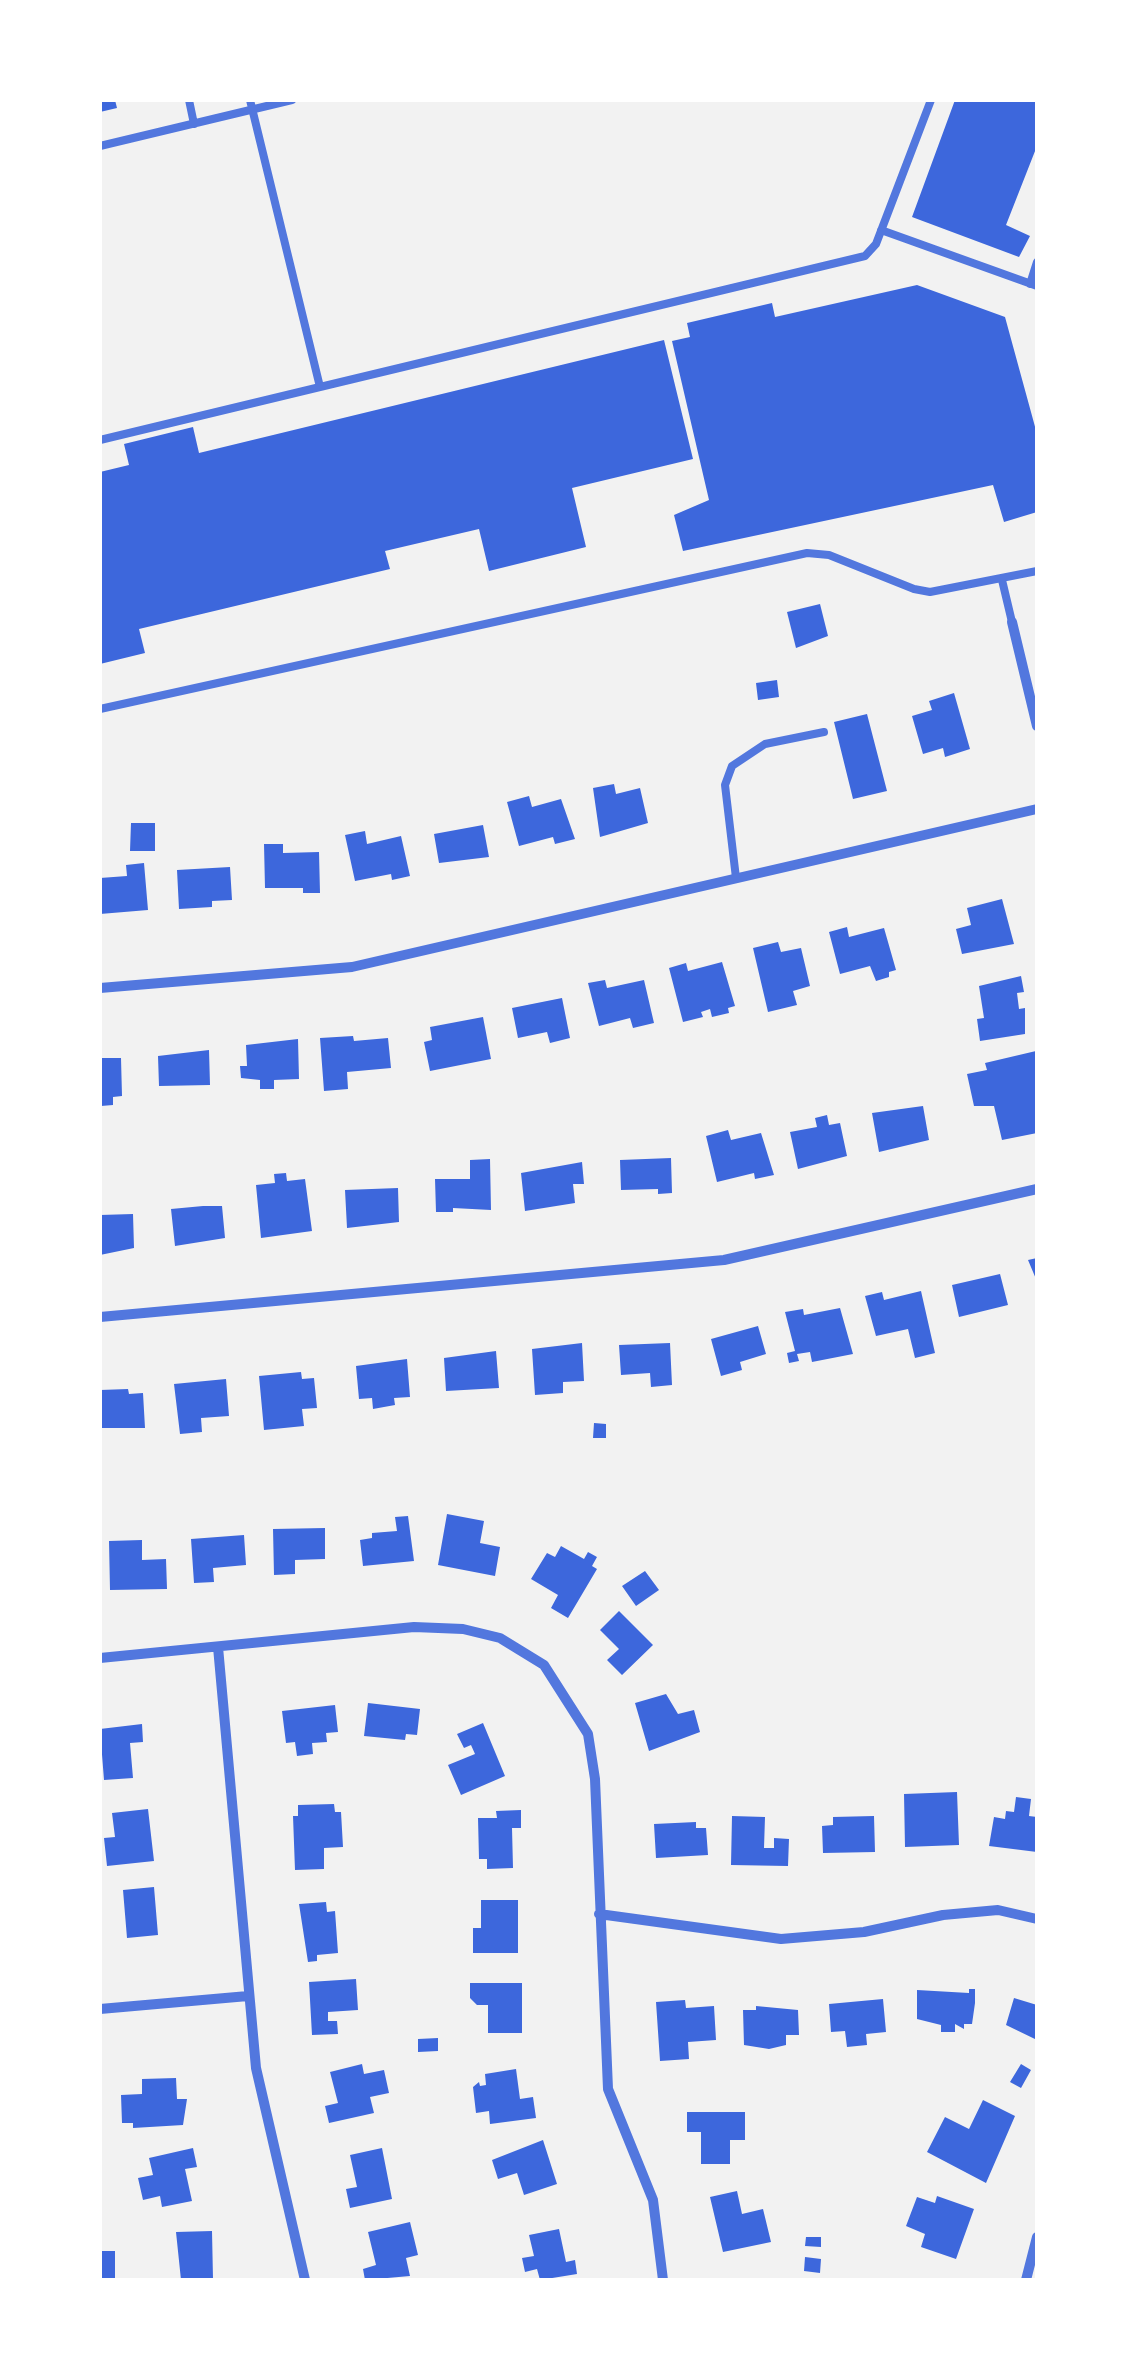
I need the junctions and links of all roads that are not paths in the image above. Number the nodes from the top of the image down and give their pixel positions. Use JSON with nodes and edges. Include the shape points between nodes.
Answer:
{"nodes":[{"id":1,"x":188,"y":100,"type":"edge"},
{"id":2,"x":292,"y":100,"type":"edge"},
{"id":3,"x":931,"y":100,"type":"edge"},
{"id":4,"x":252,"y":104,"type":"edge"},
{"id":5,"x":194,"y":124,"type":"junction"},
{"id":6,"x":100,"y":146,"type":"edge"},
{"id":7,"x":881,"y":230,"type":"junction"},
{"id":8,"x":1037,"y":262,"type":"edge"},
{"id":9,"x":1034,"y":285,"type":"edge"},
{"id":10,"x":320,"y":386,"type":"junction"},
{"id":11,"x":100,"y":440,"type":"edge"},
{"id":12,"x":1037,"y":572,"type":"edge"},
{"id":13,"x":1002,"y":580,"type":"junction"},
{"id":14,"x":1012,"y":622,"type":"joint"},
{"id":15,"x":100,"y":709,"type":"edge"},
{"id":16,"x":1037,"y":726,"type":"edge"},
{"id":17,"x":824,"y":732,"type":"dead end"},
{"id":18,"x":1037,"y":809,"type":"edge"},
{"id":19,"x":736,"y":878,"type":"junction"},
{"id":20,"x":100,"y":988,"type":"edge"},
{"id":21,"x":1037,"y":1189,"type":"edge"},
{"id":22,"x":100,"y":1317,"type":"edge"},
{"id":23,"x":218,"y":1647,"type":"junction"},
{"id":24,"x":100,"y":1658,"type":"edge"},
{"id":25,"x":599,"y":1914,"type":"junction"},
{"id":26,"x":1037,"y":1919,"type":"edge"},
{"id":27,"x":248,"y":1996,"type":"junction"},
{"id":28,"x":100,"y":2009,"type":"edge"},
{"id":29,"x":1037,"y":2236,"type":"edge"},
{"id":30,"x":305,"y":2280,"type":"edge"},
{"id":31,"x":663,"y":2280,"type":"edge"},
{"id":32,"x":1026,"y":2280,"type":"edge"}],
"edges":[{"from":1,"to":5,"type":"lane"},
{"from":2,"to":4,"type":"lane"},
{"from":3,"to":7,"type":"lane"},
{"from":4,"to":5,"type":"lane"},
{"from":4,"to":10,"type":"lane"},
{"from":5,"to":6,"type":"lane"},
{"from":7,"to":9,"type":"lane"},
{"from":7,"to":10,"type":"lane","via":[[866,256]]},
{"from":8,"to":9,"type":"lane"},
{"from":10,"to":11,"type":"lane"},
{"from":12,"to":13,"type":"lane"},
{"from":13,"to":14,"type":"lane"},
{"from":13,"to":15,"type":"lane","via":[[930,592],[806,553]]},
{"from":14,"to":16,"type":"street"},
{"from":17,"to":19,"type":"lane","via":[[766,744],[732,766],[724,785]]},
{"from":18,"to":19,"type":"street"},
{"from":19,"to":20,"type":"street","via":[[352,967]]},
{"from":21,"to":22,"type":"street","via":[[724,1260]]},
{"from":23,"to":24,"type":"street"},
{"from":23,"to":25,"type":"street","via":[[464,1629],[500,1638],[544,1665],[588,1734]]},
{"from":23,"to":27,"type":"street"},
{"from":25,"to":26,"type":"street","via":[[780,1939],[998,1910]]},
{"from":25,"to":31,"type":"street","via":[[608,2089],[653,2200]]},
{"from":27,"to":28,"type":"street"},
{"from":27,"to":30,"type":"street","via":[[256,2068]]},
{"from":29,"to":32,"type":"street"}]}
